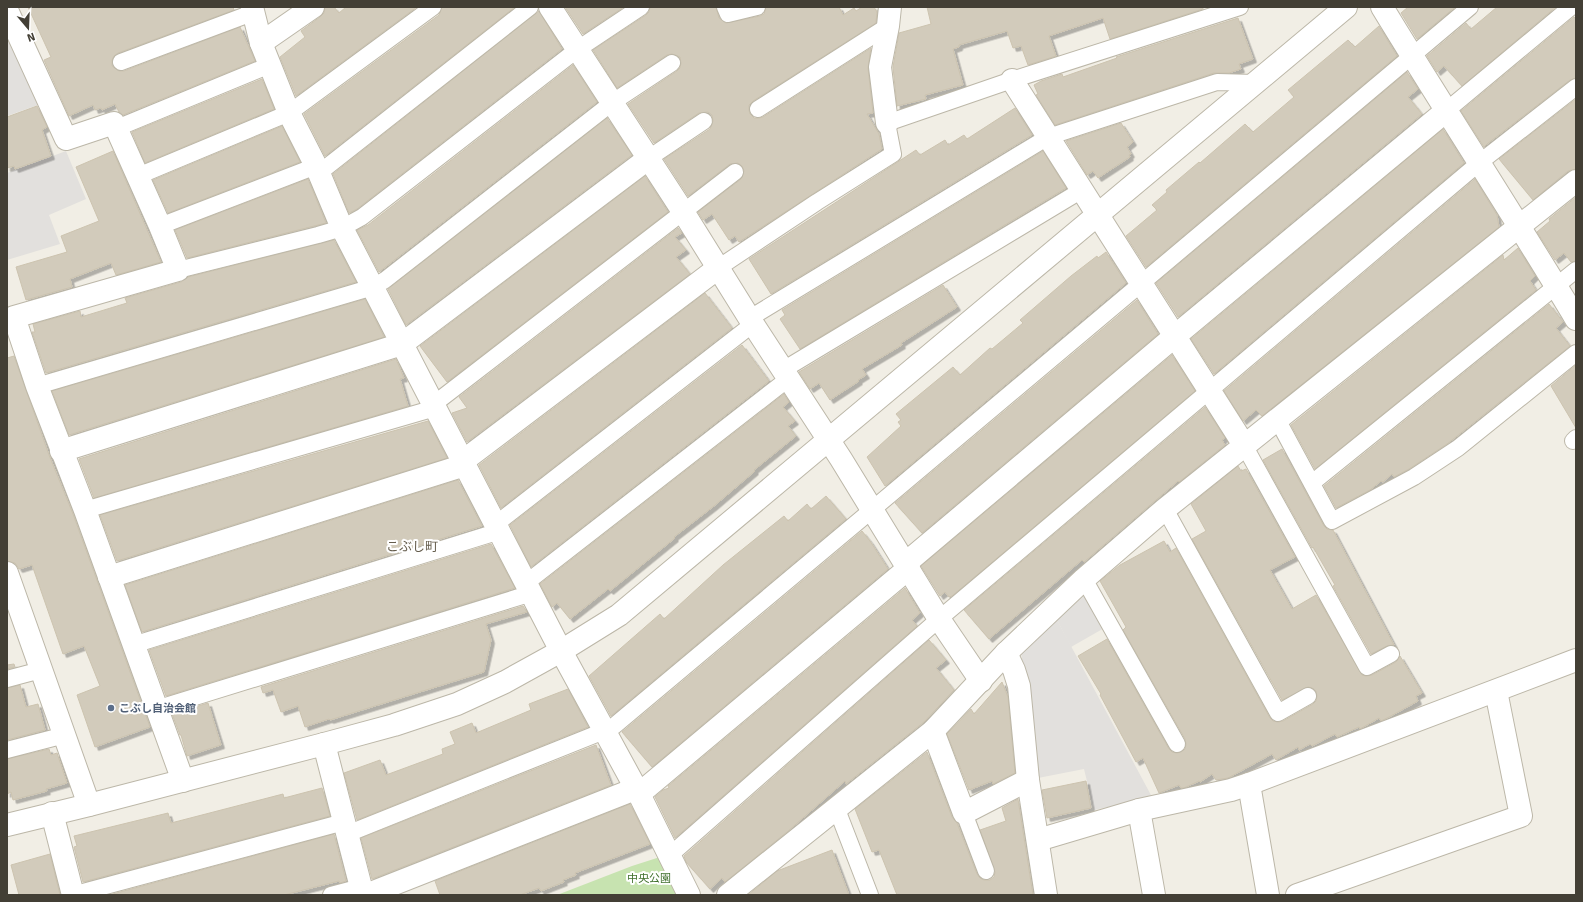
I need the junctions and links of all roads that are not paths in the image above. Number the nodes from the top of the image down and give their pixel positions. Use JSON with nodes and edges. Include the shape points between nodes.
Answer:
{"nodes":[{"id":1,"x":313,"y":7,"type":"edge"},
{"id":2,"x":433,"y":7,"type":"edge"},
{"id":3,"x":530,"y":7,"type":"edge"},
{"id":4,"x":550,"y":7,"type":"edge"},
{"id":5,"x":641,"y":7,"type":"edge"},
{"id":6,"x":725,"y":7,"type":"edge"},
{"id":7,"x":757,"y":7,"type":"edge"},
{"id":8,"x":1240,"y":7,"type":"edge"},
{"id":9,"x":1346,"y":7,"type":"edge"},
{"id":10,"x":1382,"y":7,"type":"edge"},
{"id":11,"x":1470,"y":7,"type":"edge"},
{"id":12,"x":1571,"y":7,"type":"edge"},
{"id":13,"x":7,"y":10,"type":"edge"},
{"id":14,"x":252,"y":10,"type":"edge"},
{"id":15,"x":889,"y":17,"type":"edge"},
{"id":16,"x":261,"y":43,"type":"junction"},
{"id":17,"x":578,"y":49,"type":"junction"},
{"id":18,"x":1412,"y":56,"type":"junction"},
{"id":19,"x":121,"y":62,"type":"dead end"},
{"id":20,"x":672,"y":62,"type":"dead end"},
{"id":21,"x":270,"y":65,"type":"junction"},
{"id":22,"x":1012,"y":80,"type":"junction"},
{"id":23,"x":1255,"y":83,"type":"junction"},
{"id":24,"x":1576,"y":87,"type":"edge"},
{"id":25,"x":613,"y":102,"type":"junction"},
{"id":26,"x":758,"y":109,"type":"dead end"},
{"id":27,"x":1446,"y":111,"type":"junction"},
{"id":28,"x":289,"y":113,"type":"junction"},
{"id":29,"x":704,"y":121,"type":"dead end"},
{"id":30,"x":887,"y":123,"type":"junction"},
{"id":31,"x":116,"y":128,"type":"junction"},
{"id":32,"x":1048,"y":137,"type":"junction"},
{"id":33,"x":648,"y":158,"type":"junction"},
{"id":34,"x":1479,"y":163,"type":"junction"},
{"id":35,"x":318,"y":170,"type":"junction"},
{"id":36,"x":735,"y":172,"type":"dead end"},
{"id":37,"x":138,"y":176,"type":"junction"},
{"id":38,"x":1576,"y":181,"type":"edge"},
{"id":39,"x":1082,"y":190,"type":"junction"},
{"id":40,"x":682,"y":210,"type":"junction"},
{"id":41,"x":1097,"y":214,"type":"junction"},
{"id":42,"x":160,"y":226,"type":"junction"},
{"id":43,"x":1519,"y":226,"type":"junction"},
{"id":44,"x":342,"y":228,"type":"junction"},
{"id":45,"x":718,"y":268,"type":"junction"},
{"id":46,"x":178,"y":270,"type":"junction"},
{"id":47,"x":1576,"y":270,"type":"edge"},
{"id":48,"x":1142,"y":284,"type":"junction"},
{"id":49,"x":1556,"y":286,"type":"junction"},
{"id":50,"x":373,"y":287,"type":"junction"},
{"id":51,"x":1576,"y":319,"type":"edge"},
{"id":52,"x":751,"y":321,"type":"junction"},
{"id":53,"x":1175,"y":336,"type":"junction"},
{"id":54,"x":402,"y":344,"type":"junction"},
{"id":55,"x":1576,"y":353,"type":"edge"},
{"id":56,"x":786,"y":374,"type":"junction"},
{"id":57,"x":37,"y":386,"type":"junction"},
{"id":58,"x":1210,"y":391,"type":"junction"},
{"id":59,"x":435,"y":406,"type":"junction"},
{"id":60,"x":1277,"y":418,"type":"junction"},
{"id":61,"x":828,"y":440,"type":"junction"},
{"id":62,"x":1244,"y":445,"type":"junction"},
{"id":63,"x":61,"y":451,"type":"junction"},
{"id":64,"x":464,"y":463,"type":"junction"},
{"id":65,"x":1312,"y":483,"type":"junction"},
{"id":66,"x":1165,"y":509,"type":"junction"},
{"id":67,"x":85,"y":510,"type":"junction"},
{"id":68,"x":873,"y":510,"type":"junction"},
{"id":69,"x":498,"y":528,"type":"junction"},
{"id":70,"x":907,"y":566,"type":"junction"},
{"id":71,"x":7,"y":573,"type":"edge"},
{"id":72,"x":109,"y":577,"type":"junction"},
{"id":73,"x":1084,"y":579,"type":"junction"},
{"id":74,"x":529,"y":588,"type":"junction"},
{"id":75,"x":12,"y":602,"type":"edge"},
{"id":76,"x":939,"y":619,"type":"junction"},
{"id":77,"x":133,"y":645,"type":"junction"},
{"id":78,"x":561,"y":651,"type":"junction"},
{"id":79,"x":1006,"y":653,"type":"junction"},
{"id":80,"x":1391,"y":654,"type":"dead end"},
{"id":81,"x":1576,"y":660,"type":"edge"},
{"id":82,"x":41,"y":670,"type":"junction"},
{"id":83,"x":7,"y":679,"type":"edge"},
{"id":84,"x":981,"y":681,"type":"junction"},
{"id":85,"x":1496,"y":691,"type":"junction"},
{"id":86,"x":1308,"y":696,"type":"dead end"},
{"id":87,"x":156,"y":709,"type":"junction"},
{"id":88,"x":604,"y":731,"type":"junction"},
{"id":89,"x":933,"y":731,"type":"junction"},
{"id":90,"x":65,"y":735,"type":"junction"},
{"id":91,"x":324,"y":744,"type":"junction"},
{"id":92,"x":1177,"y":744,"type":"dead end"},
{"id":93,"x":7,"y":750,"type":"edge"},
{"id":94,"x":1028,"y":780,"type":"junction"},
{"id":95,"x":183,"y":781,"type":"junction"},
{"id":96,"x":1249,"y":784,"type":"junction"},
{"id":97,"x":637,"y":791,"type":"junction"},
{"id":98,"x":89,"y":805,"type":"junction"},
{"id":99,"x":836,"y":807,"type":"junction"},
{"id":100,"x":1139,"y":810,"type":"junction"},
{"id":101,"x":52,"y":813,"type":"junction"},
{"id":102,"x":964,"y":813,"type":"junction"},
{"id":103,"x":7,"y":825,"type":"edge"},
{"id":104,"x":346,"y":828,"type":"junction"},
{"id":105,"x":1038,"y":840,"type":"junction"},
{"id":106,"x":669,"y":856,"type":"junction"},
{"id":107,"x":986,"y":871,"type":"dead end"},
{"id":108,"x":364,"y":892,"type":"edge"},
{"id":109,"x":73,"y":895,"type":"edge"},
{"id":110,"x":332,"y":895,"type":"edge"},
{"id":111,"x":689,"y":895,"type":"edge"},
{"id":112,"x":728,"y":895,"type":"edge"},
{"id":113,"x":870,"y":895,"type":"edge"},
{"id":114,"x":1046,"y":895,"type":"edge"},
{"id":115,"x":1154,"y":895,"type":"edge"},
{"id":116,"x":1268,"y":895,"type":"edge"},
{"id":117,"x":1296,"y":895,"type":"edge"}],
"edges":[{"from":1,"to":16,"type":"street"},
{"from":2,"to":28,"type":"lane"},
{"from":3,"to":35,"type":"lane"},
{"from":4,"to":17,"type":"street"},
{"from":5,"to":17,"type":"lane"},
{"from":6,"to":7,"type":"lane","via":[[728,14]]},
{"from":8,"to":22,"type":"lane"},
{"from":9,"to":23,"type":"street"},
{"from":10,"to":18,"type":"street"},
{"from":11,"to":18,"type":"lane"},
{"from":12,"to":27,"type":"lane"},
{"from":13,"to":31,"type":"street","via":[[66,139],[114,123]]},
{"from":14,"to":16,"type":"street"},
{"from":14,"to":19,"type":"lane"},
{"from":15,"to":26,"type":"lane"},
{"from":15,"to":30,"type":"street","via":[[880,67]]},
{"from":16,"to":21,"type":"street"},
{"from":17,"to":25,"type":"street"},
{"from":17,"to":44,"type":"lane","via":[[362,217]]},
{"from":18,"to":27,"type":"street"},
{"from":18,"to":48,"type":"lane"},
{"from":20,"to":25,"type":"lane"},
{"from":21,"to":28,"type":"street"},
{"from":21,"to":31,"type":"lane"},
{"from":22,"to":30,"type":"lane"},
{"from":22,"to":32,"type":"street"},
{"from":23,"to":32,"type":"lane","via":[[1218,82]]},
{"from":23,"to":41,"type":"street"},
{"from":24,"to":34,"type":"lane"},
{"from":25,"to":33,"type":"street"},
{"from":25,"to":50,"type":"lane"},
{"from":27,"to":34,"type":"street"},
{"from":27,"to":53,"type":"street"},
{"from":28,"to":35,"type":"street"},
{"from":28,"to":37,"type":"lane"},
{"from":29,"to":33,"type":"lane"},
{"from":30,"to":45,"type":"lane","via":[[893,154]]},
{"from":31,"to":37,"type":"street"},
{"from":32,"to":39,"type":"street"},
{"from":32,"to":52,"type":"lane"},
{"from":33,"to":40,"type":"street"},
{"from":33,"to":54,"type":"street"},
{"from":34,"to":43,"type":"street"},
{"from":34,"to":58,"type":"lane"},
{"from":35,"to":42,"type":"lane"},
{"from":35,"to":44,"type":"street"},
{"from":36,"to":40,"type":"lane"},
{"from":37,"to":42,"type":"street"},
{"from":38,"to":43,"type":"street"},
{"from":39,"to":41,"type":"street"},
{"from":39,"to":56,"type":"lane"},
{"from":40,"to":45,"type":"street"},
{"from":40,"to":59,"type":"lane"},
{"from":41,"to":48,"type":"street"},
{"from":41,"to":61,"type":"street"},
{"from":42,"to":46,"type":"street"},
{"from":43,"to":49,"type":"street"},
{"from":43,"to":60,"type":"street"},
{"from":44,"to":46,"type":"lane"},
{"from":44,"to":50,"type":"street"},
{"from":45,"to":52,"type":"street"},
{"from":45,"to":64,"type":"street"},
{"from":46,"to":57,"type":"street","via":[[14,317]]},
{"from":47,"to":49,"type":"lane"},
{"from":48,"to":53,"type":"street"},
{"from":48,"to":68,"type":"lane"},
{"from":49,"to":51,"type":"street"},
{"from":49,"to":65,"type":"lane"},
{"from":50,"to":54,"type":"street"},
{"from":50,"to":57,"type":"lane"},
{"from":52,"to":56,"type":"street"},
{"from":52,"to":69,"type":"lane"},
{"from":53,"to":58,"type":"street"},
{"from":53,"to":70,"type":"street"},
{"from":54,"to":59,"type":"street"},
{"from":54,"to":63,"type":"street"},
{"from":55,"to":65,"type":"lane","via":[[1458,448],[1414,477],[1332,521]]},
{"from":56,"to":61,"type":"street"},
{"from":56,"to":74,"type":"lane"},
{"from":57,"to":63,"type":"street"},
{"from":58,"to":62,"type":"street"},
{"from":58,"to":76,"type":"lane"},
{"from":59,"to":64,"type":"street"},
{"from":59,"to":67,"type":"lane"},
{"from":60,"to":62,"type":"street"},
{"from":60,"to":65,"type":"lane"},
{"from":61,"to":68,"type":"street"},
{"from":61,"to":78,"type":"street","via":[[619,615]]},
{"from":62,"to":66,"type":"street"},
{"from":62,"to":80,"type":"lane","via":[[1366,667]]},
{"from":63,"to":67,"type":"street"},
{"from":64,"to":69,"type":"street"},
{"from":64,"to":72,"type":"street"},
{"from":66,"to":73,"type":"street"},
{"from":66,"to":86,"type":"lane","via":[[1278,713]]},
{"from":67,"to":72,"type":"street"},
{"from":68,"to":70,"type":"street"},
{"from":68,"to":88,"type":"lane","via":[[614,726]]},
{"from":69,"to":74,"type":"street"},
{"from":69,"to":77,"type":"lane"},
{"from":70,"to":76,"type":"street"},
{"from":70,"to":97,"type":"street"},
{"from":71,"to":75,"type":"street"},
{"from":72,"to":77,"type":"street"},
{"from":73,"to":79,"type":"street"},
{"from":73,"to":92,"type":"lane"},
{"from":74,"to":78,"type":"street"},
{"from":74,"to":87,"type":"lane"},
{"from":75,"to":82,"type":"street"},
{"from":76,"to":84,"type":"street"},
{"from":76,"to":106,"type":"lane"},
{"from":77,"to":87,"type":"street"},
{"from":78,"to":88,"type":"street"},
{"from":78,"to":91,"type":"street","via":[[458,704]]},
{"from":79,"to":84,"type":"street"},
{"from":79,"to":94,"type":"street","via":[[1019,686]]},
{"from":81,"to":85,"type":"street"},
{"from":82,"to":83,"type":"lane"},
{"from":82,"to":90,"type":"street"},
{"from":84,"to":89,"type":"street"},
{"from":85,"to":96,"type":"street"},
{"from":85,"to":117,"type":"street","via":[[1521,816]]},
{"from":87,"to":95,"type":"street"},
{"from":88,"to":97,"type":"street"},
{"from":88,"to":104,"type":"lane"},
{"from":89,"to":99,"type":"street"},
{"from":89,"to":102,"type":"street"},
{"from":90,"to":93,"type":"lane"},
{"from":90,"to":98,"type":"street"},
{"from":91,"to":95,"type":"street"},
{"from":91,"to":104,"type":"street"},
{"from":94,"to":102,"type":"street"},
{"from":94,"to":105,"type":"street"},
{"from":95,"to":98,"type":"street"},
{"from":96,"to":100,"type":"street"},
{"from":96,"to":116,"type":"street"},
{"from":97,"to":106,"type":"street"},
{"from":97,"to":108,"type":"street"},
{"from":98,"to":101,"type":"street"},
{"from":99,"to":112,"type":"street"},
{"from":99,"to":113,"type":"lane"},
{"from":100,"to":105,"type":"street"},
{"from":100,"to":115,"type":"street"},
{"from":101,"to":103,"type":"street"},
{"from":101,"to":109,"type":"street"},
{"from":102,"to":107,"type":"lane"},
{"from":104,"to":108,"type":"street"},
{"from":104,"to":109,"type":"lane"},
{"from":105,"to":114,"type":"street"},
{"from":106,"to":111,"type":"street"},
{"from":108,"to":110,"type":"lane"}]}
